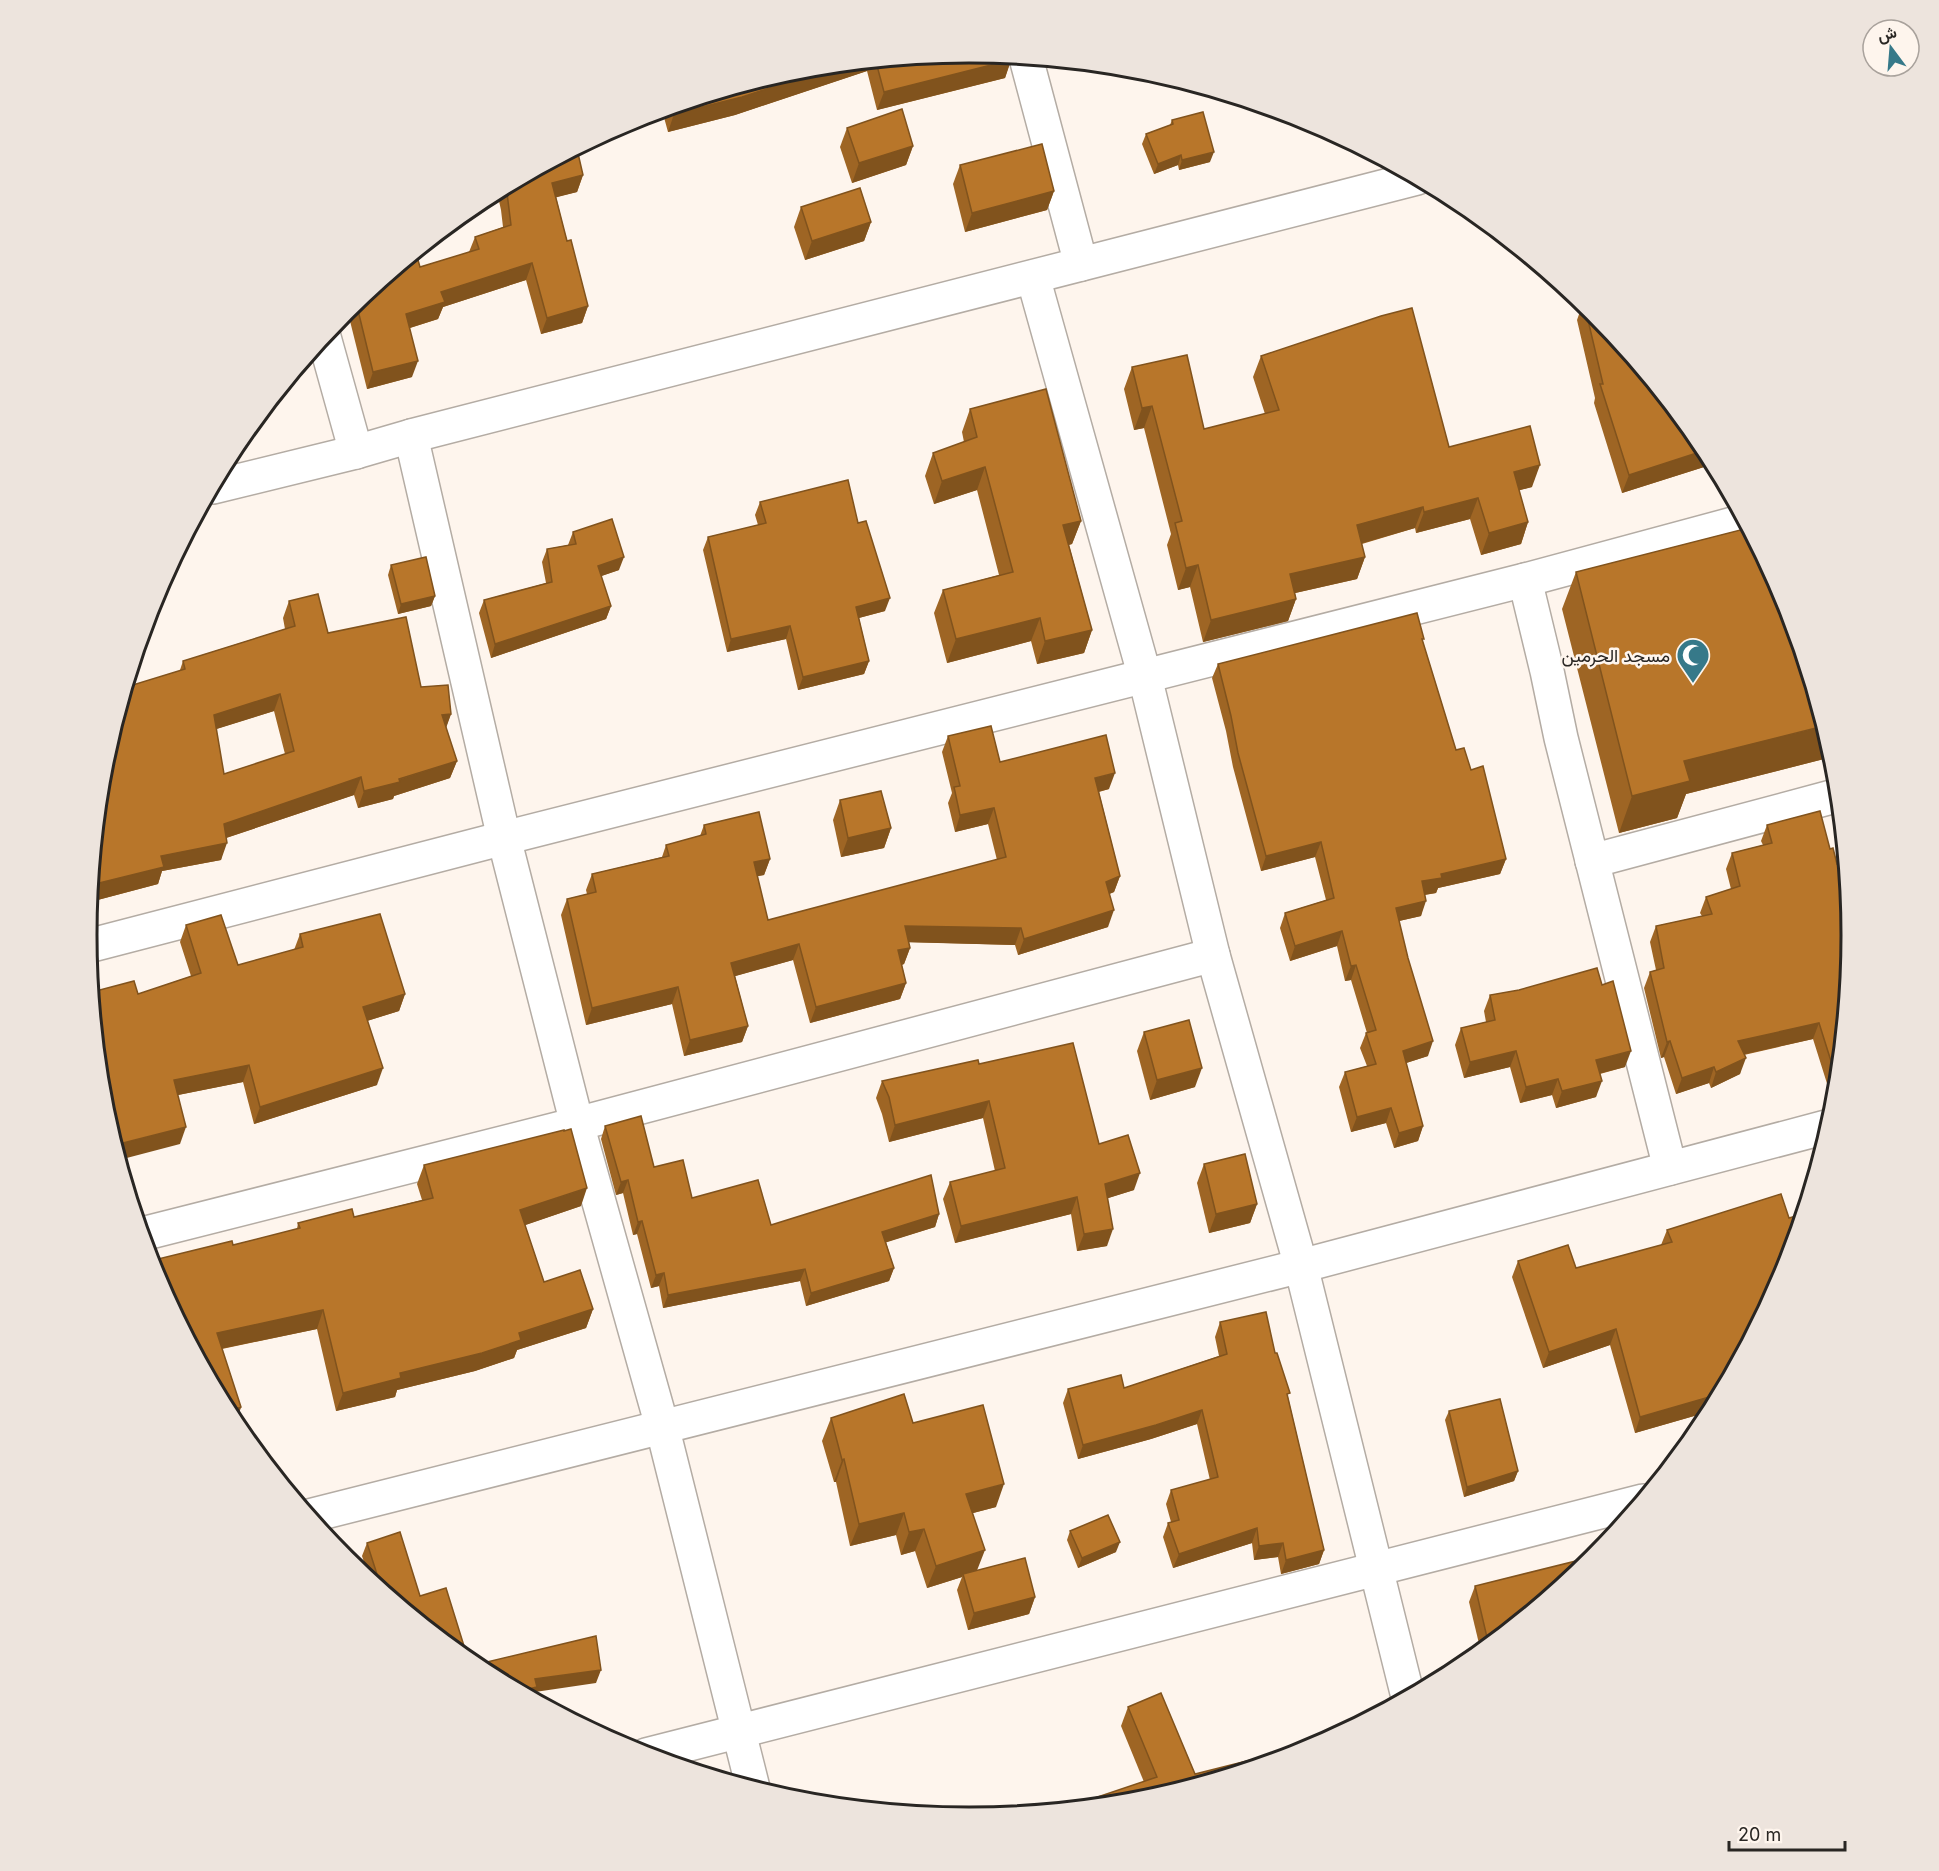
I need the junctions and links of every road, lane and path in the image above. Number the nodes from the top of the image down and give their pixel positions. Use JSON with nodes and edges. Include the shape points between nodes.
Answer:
{"nodes":[{"id":1,"x":1028,"y":65,"type":"edge"},
{"id":2,"x":1407,"y":181,"type":"edge"},
{"id":3,"x":1081,"y":264,"type":"junction"},
{"id":4,"x":1033,"y":277,"type":"junction"},
{"id":5,"x":327,"y":347,"type":"edge"},
{"id":6,"x":411,"y":436,"type":"junction"},
{"id":7,"x":356,"y":452,"type":"junction"},
{"id":8,"x":223,"y":485,"type":"edge"},
{"id":9,"x":1738,"y":523,"type":"edge"},
{"id":10,"x":1525,"y":580,"type":"junction"},
{"id":11,"x":1145,"y":677,"type":"junction"},
{"id":12,"x":1831,"y":797,"type":"edge"},
{"id":13,"x":504,"y":838,"type":"junction"},
{"id":14,"x":1592,"y":861,"type":"junction"},
{"id":15,"x":97,"y":944,"type":"edge"},
{"id":16,"x":1213,"y":955,"type":"junction"},
{"id":17,"x":577,"y":1124,"type":"junction"},
{"id":18,"x":1820,"y":1129,"type":"edge"},
{"id":19,"x":1670,"y":1168,"type":"junction"},
{"id":20,"x":149,"y":1232,"type":"edge"},
{"id":21,"x":1300,"y":1266,"type":"junction"},
{"id":22,"x":662,"y":1426,"type":"junction"},
{"id":23,"x":1631,"y":1504,"type":"edge"},
{"id":24,"x":317,"y":1514,"type":"edge"},
{"id":25,"x":1375,"y":1569,"type":"junction"},
{"id":26,"x":1406,"y":1691,"type":"edge"},
{"id":27,"x":739,"y":1732,"type":"junction"},
{"id":28,"x":661,"y":1751,"type":"edge"},
{"id":29,"x":751,"y":1780,"type":"edge"}],
"edges":[{"from":1,"to":3,"type":"street"},
{"from":2,"to":3,"type":"street"},
{"from":3,"to":4,"type":"street"},
{"from":4,"to":6,"type":"street"},
{"from":4,"to":11,"type":"street"},
{"from":5,"to":7,"type":"street"},
{"from":6,"to":7,"type":"street"},
{"from":6,"to":13,"type":"street"},
{"from":7,"to":8,"type":"street"},
{"from":9,"to":10,"type":"street"},
{"from":10,"to":11,"type":"street"},
{"from":10,"to":14,"type":"street"},
{"from":11,"to":13,"type":"street"},
{"from":11,"to":16,"type":"street"},
{"from":12,"to":14,"type":"street"},
{"from":13,"to":15,"type":"street"},
{"from":13,"to":17,"type":"street"},
{"from":14,"to":19,"type":"street"},
{"from":16,"to":17,"type":"street"},
{"from":16,"to":21,"type":"street"},
{"from":17,"to":20,"type":"street"},
{"from":17,"to":22,"type":"street"},
{"from":18,"to":19,"type":"street"},
{"from":19,"to":21,"type":"street"},
{"from":21,"to":22,"type":"street"},
{"from":21,"to":25,"type":"street"},
{"from":22,"to":24,"type":"street"},
{"from":22,"to":27,"type":"street"},
{"from":23,"to":25,"type":"street"},
{"from":25,"to":26,"type":"street"},
{"from":25,"to":27,"type":"street"},
{"from":27,"to":28,"type":"street"},
{"from":27,"to":29,"type":"street"}]}
